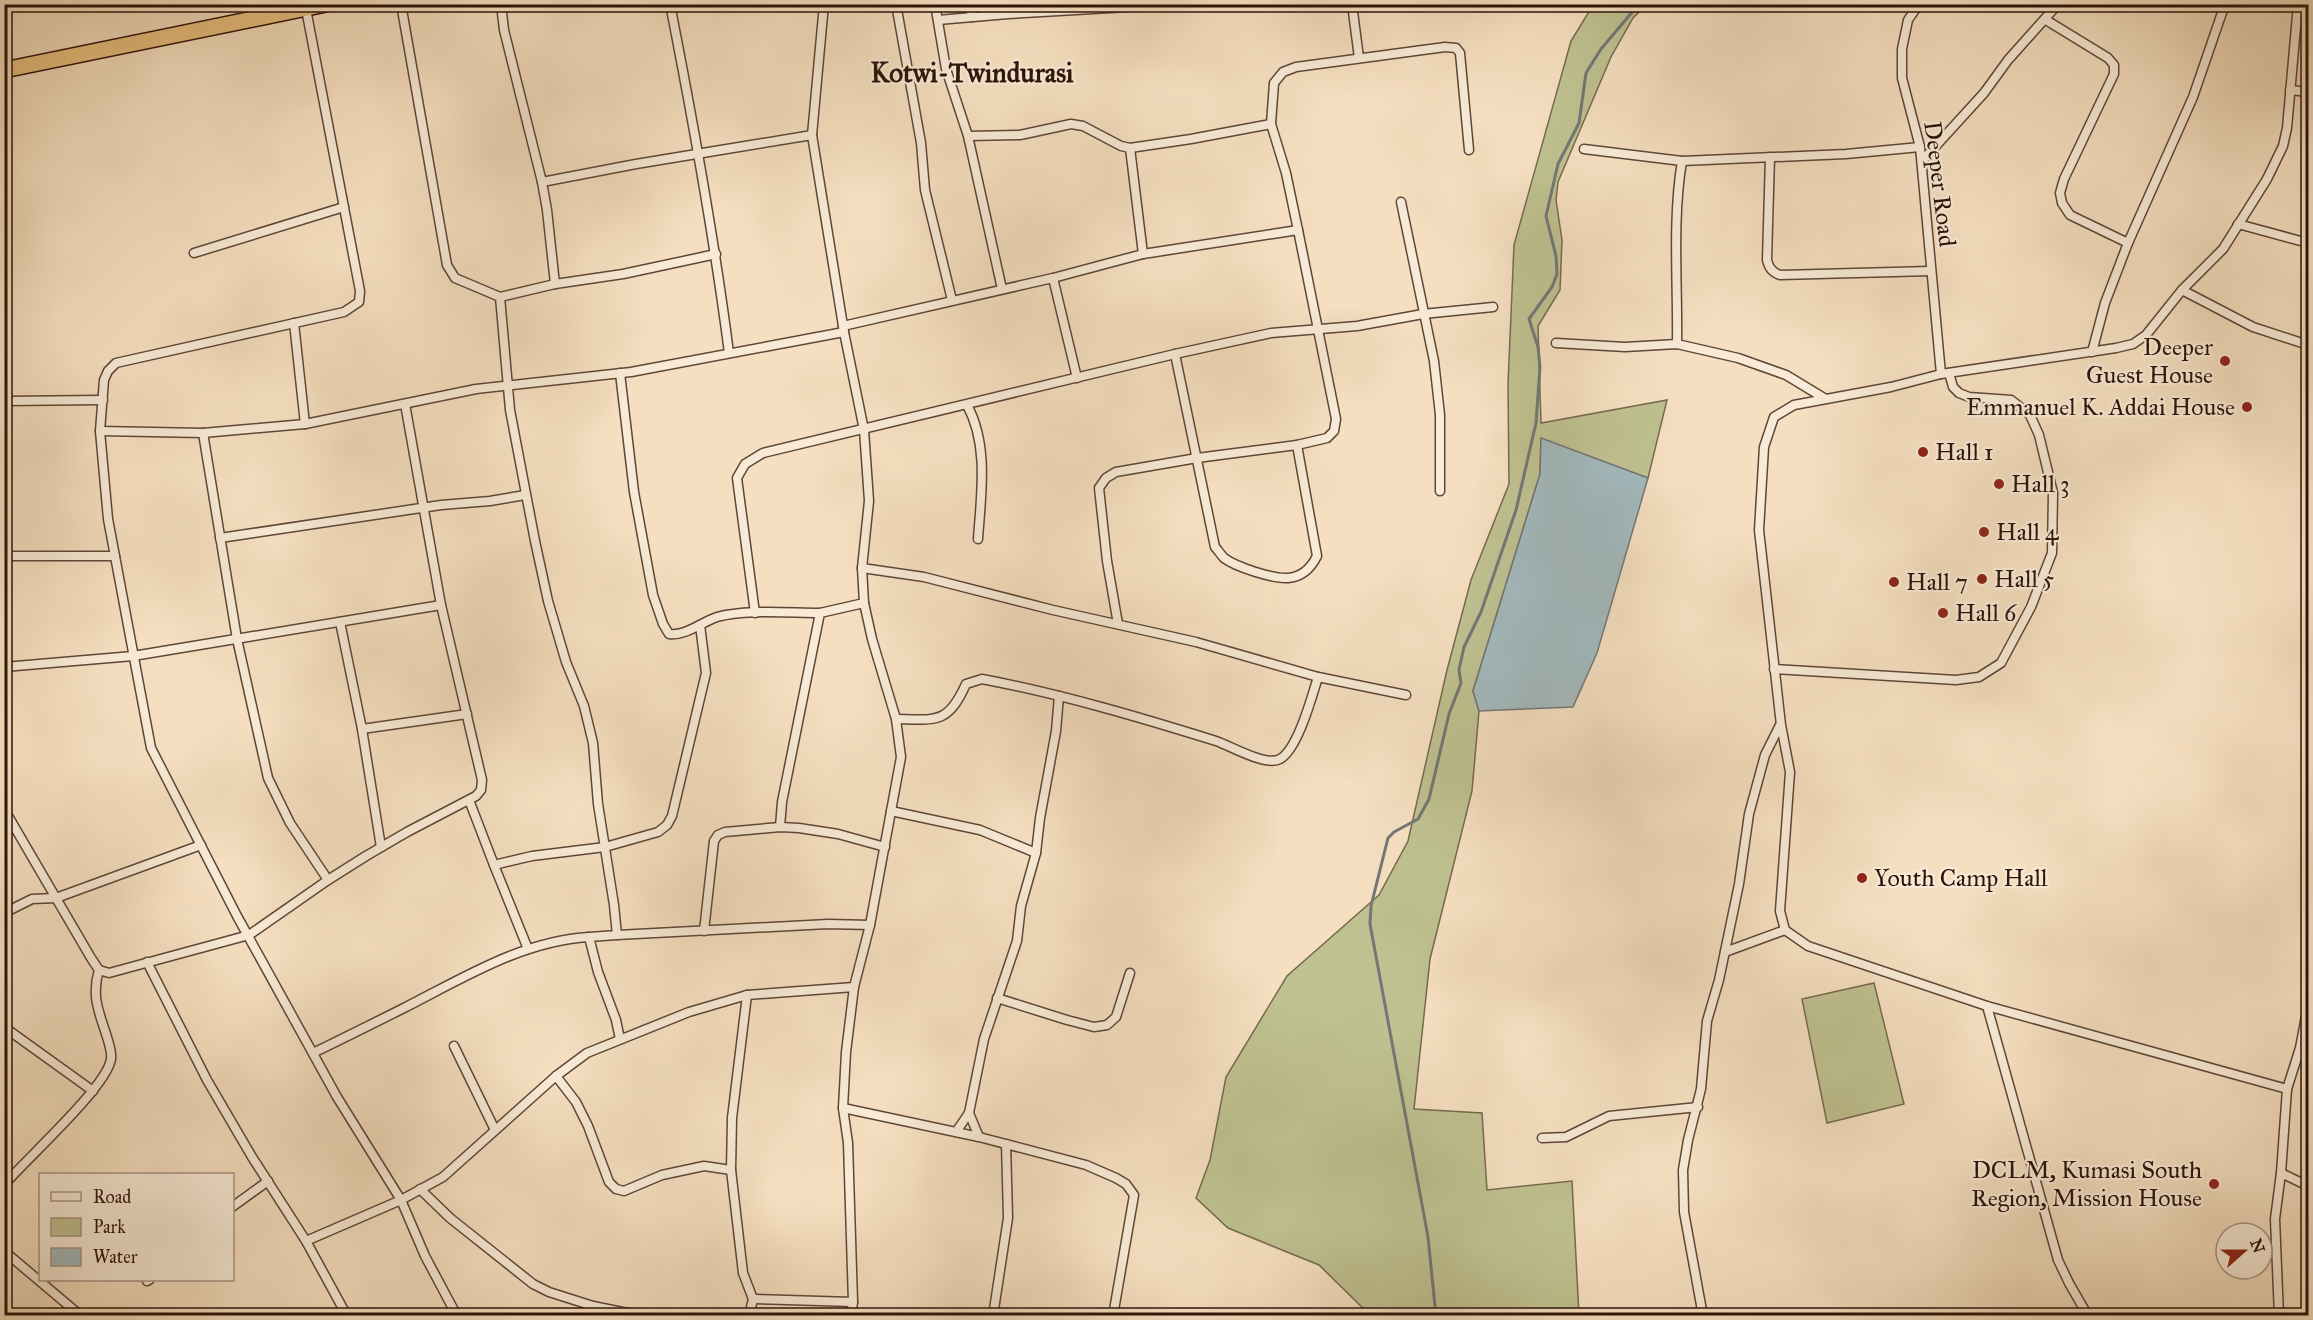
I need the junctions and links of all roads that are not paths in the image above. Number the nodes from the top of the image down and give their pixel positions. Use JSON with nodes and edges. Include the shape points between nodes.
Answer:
{"nodes":[{"id":1,"x":326,"y":4,"type":"edge"},
{"id":2,"x":401,"y":4,"type":"edge"},
{"id":3,"x":501,"y":4,"type":"edge"},
{"id":4,"x":669,"y":4,"type":"edge"},
{"id":5,"x":824,"y":4,"type":"edge"},
{"id":6,"x":896,"y":4,"type":"edge"},
{"id":7,"x":935,"y":4,"type":"edge"},
{"id":8,"x":970,"y":4,"type":"edge"},
{"id":9,"x":1179,"y":4,"type":"edge"},
{"id":10,"x":1352,"y":4,"type":"edge"},
{"id":11,"x":1919,"y":4,"type":"edge"},
{"id":12,"x":2058,"y":4,"type":"edge"},
{"id":13,"x":2225,"y":4,"type":"edge"},
{"id":14,"x":2298,"y":4,"type":"edge"},
{"id":15,"x":306,"y":9,"type":"junction"},
{"id":16,"x":972,"y":17,"type":"junction"},
{"id":17,"x":938,"y":20,"type":"junction"},
{"id":18,"x":2046,"y":20,"type":"junction"},
{"id":19,"x":1359,"y":58,"type":"junction"},
{"id":20,"x":4,"y":70,"type":"edge"},
{"id":21,"x":2290,"y":90,"type":"junction"},
{"id":22,"x":2308,"y":92,"type":"edge"},
{"id":23,"x":1271,"y":124,"type":"junction"},
{"id":24,"x":812,"y":135,"type":"junction"},
{"id":25,"x":968,"y":136,"type":"junction"},
{"id":26,"x":1920,"y":147,"type":"junction"},
{"id":27,"x":1130,"y":148,"type":"junction"},
{"id":28,"x":1584,"y":149,"type":"dead end"},
{"id":29,"x":1469,"y":150,"type":"dead end"},
{"id":30,"x":699,"y":153,"type":"junction"},
{"id":31,"x":1770,"y":157,"type":"junction"},
{"id":32,"x":1682,"y":161,"type":"junction"},
{"id":33,"x":1922,"y":161,"type":"junction"},
{"id":34,"x":542,"y":182,"type":"junction"},
{"id":35,"x":1401,"y":202,"type":"dead end"},
{"id":36,"x":344,"y":207,"type":"junction"},
{"id":37,"x":2238,"y":224,"type":"junction"},
{"id":38,"x":1299,"y":230,"type":"junction"},
{"id":39,"x":2128,"y":243,"type":"junction"},
{"id":40,"x":2308,"y":243,"type":"edge"},
{"id":41,"x":194,"y":253,"type":"dead end"},
{"id":42,"x":716,"y":254,"type":"junction"},
{"id":43,"x":1143,"y":254,"type":"junction"},
{"id":44,"x":1931,"y":271,"type":"junction"},
{"id":45,"x":1053,"y":278,"type":"junction"},
{"id":46,"x":555,"y":284,"type":"junction"},
{"id":47,"x":1002,"y":289,"type":"junction"},
{"id":48,"x":2182,"y":290,"type":"junction"},
{"id":49,"x":500,"y":297,"type":"junction"},
{"id":50,"x":952,"y":300,"type":"junction"},
{"id":51,"x":1493,"y":307,"type":"dead end"},
{"id":52,"x":1423,"y":314,"type":"junction"},
{"id":53,"x":294,"y":323,"type":"junction"},
{"id":54,"x":844,"y":329,"type":"junction"},
{"id":55,"x":1318,"y":330,"type":"junction"},
{"id":56,"x":1556,"y":343,"type":"dead end"},
{"id":57,"x":1677,"y":344,"type":"junction"},
{"id":58,"x":2308,"y":345,"type":"edge"},
{"id":59,"x":2092,"y":352,"type":"junction"},
{"id":60,"x":729,"y":353,"type":"junction"},
{"id":61,"x":1175,"y":354,"type":"junction"},
{"id":62,"x":620,"y":373,"type":"junction"},
{"id":63,"x":1945,"y":373,"type":"junction"},
{"id":64,"x":1077,"y":378,"type":"junction"},
{"id":65,"x":507,"y":384,"type":"junction"},
{"id":66,"x":1824,"y":398,"type":"junction"},
{"id":67,"x":103,"y":400,"type":"junction"},
{"id":68,"x":4,"y":401,"type":"edge"},
{"id":69,"x":405,"y":404,"type":"junction"},
{"id":70,"x":967,"y":405,"type":"junction"},
{"id":71,"x":305,"y":424,"type":"junction"},
{"id":72,"x":864,"y":430,"type":"junction"},
{"id":73,"x":100,"y":431,"type":"junction"},
{"id":74,"x":203,"y":433,"type":"junction"},
{"id":75,"x":1297,"y":445,"type":"junction"},
{"id":76,"x":1197,"y":458,"type":"junction"},
{"id":77,"x":1440,"y":491,"type":"dead end"},
{"id":78,"x":525,"y":495,"type":"junction"},
{"id":79,"x":424,"y":509,"type":"junction"},
{"id":80,"x":220,"y":538,"type":"junction"},
{"id":81,"x":978,"y":539,"type":"dead end"},
{"id":82,"x":4,"y":556,"type":"edge"},
{"id":83,"x":115,"y":556,"type":"junction"},
{"id":84,"x":862,"y":568,"type":"junction"},
{"id":85,"x":864,"y":603,"type":"junction"},
{"id":86,"x":441,"y":605,"type":"junction"},
{"id":87,"x":755,"y":613,"type":"junction"},
{"id":88,"x":820,"y":613,"type":"junction"},
{"id":89,"x":340,"y":622,"type":"junction"},
{"id":90,"x":1118,"y":624,"type":"junction"},
{"id":91,"x":700,"y":625,"type":"junction"},
{"id":92,"x":237,"y":639,"type":"junction"},
{"id":93,"x":133,"y":656,"type":"junction"},
{"id":94,"x":4,"y":667,"type":"edge"},
{"id":95,"x":1774,"y":669,"type":"junction"},
{"id":96,"x":1318,"y":677,"type":"junction"},
{"id":97,"x":1406,"y":694,"type":"dead end"},
{"id":98,"x":1059,"y":696,"type":"junction"},
{"id":99,"x":467,"y":714,"type":"junction"},
{"id":100,"x":897,"y":718,"type":"junction"},
{"id":101,"x":1780,"y":725,"type":"junction"},
{"id":102,"x":362,"y":729,"type":"junction"},
{"id":103,"x":469,"y":800,"type":"junction"},
{"id":104,"x":4,"y":809,"type":"edge"},
{"id":105,"x":891,"y":812,"type":"junction"},
{"id":106,"x":780,"y":827,"type":"junction"},
{"id":107,"x":201,"y":845,"type":"junction"},
{"id":108,"x":381,"y":847,"type":"junction"},
{"id":109,"x":604,"y":847,"type":"junction"},
{"id":110,"x":885,"y":847,"type":"junction"},
{"id":111,"x":1036,"y":853,"type":"junction"},
{"id":112,"x":494,"y":865,"type":"junction"},
{"id":113,"x":328,"y":880,"type":"junction"},
{"id":114,"x":56,"y":898,"type":"junction"},
{"id":115,"x":4,"y":913,"type":"edge"},
{"id":116,"x":870,"y":925,"type":"junction"},
{"id":117,"x":1785,"y":930,"type":"junction"},
{"id":118,"x":704,"y":931,"type":"junction"},
{"id":119,"x":249,"y":935,"type":"junction"},
{"id":120,"x":617,"y":935,"type":"junction"},
{"id":121,"x":589,"y":937,"type":"junction"},
{"id":122,"x":528,"y":949,"type":"junction"},
{"id":123,"x":1725,"y":952,"type":"junction"},
{"id":124,"x":147,"y":962,"type":"junction"},
{"id":125,"x":99,"y":970,"type":"junction"},
{"id":126,"x":1130,"y":973,"type":"dead end"},
{"id":127,"x":854,"y":987,"type":"junction"},
{"id":128,"x":747,"y":995,"type":"junction"},
{"id":129,"x":997,"y":998,"type":"junction"},
{"id":130,"x":1987,"y":1006,"type":"junction"},
{"id":131,"x":2308,"y":1006,"type":"edge"},
{"id":132,"x":4,"y":1027,"type":"edge"},
{"id":133,"x":620,"y":1039,"type":"junction"},
{"id":134,"x":454,"y":1046,"type":"dead end"},
{"id":135,"x":313,"y":1053,"type":"junction"},
{"id":136,"x":556,"y":1076,"type":"junction"},
{"id":137,"x":2287,"y":1089,"type":"junction"},
{"id":138,"x":93,"y":1091,"type":"junction"},
{"id":139,"x":1698,"y":1107,"type":"junction"},
{"id":140,"x":843,"y":1108,"type":"junction"},
{"id":141,"x":969,"y":1113,"type":"junction"},
{"id":142,"x":495,"y":1130,"type":"junction"},
{"id":143,"x":956,"y":1132,"type":"junction"},
{"id":144,"x":979,"y":1137,"type":"junction"},
{"id":145,"x":1542,"y":1138,"type":"dead end"},
{"id":146,"x":1006,"y":1144,"type":"junction"},
{"id":147,"x":731,"y":1170,"type":"junction"},
{"id":148,"x":2281,"y":1173,"type":"junction"},
{"id":149,"x":268,"y":1181,"type":"junction"},
{"id":150,"x":4,"y":1185,"type":"edge"},
{"id":151,"x":2308,"y":1186,"type":"edge"},
{"id":152,"x":420,"y":1189,"type":"junction"},
{"id":153,"x":401,"y":1200,"type":"junction"},
{"id":154,"x":234,"y":1206,"type":"edge"},
{"id":155,"x":306,"y":1241,"type":"junction"},
{"id":156,"x":4,"y":1251,"type":"edge"},
{"id":157,"x":39,"y":1281,"type":"edge"},
{"id":158,"x":40,"y":1281,"type":"edge"},
{"id":159,"x":753,"y":1299,"type":"junction"},
{"id":160,"x":853,"y":1302,"type":"junction"},
{"id":161,"x":81,"y":1316,"type":"edge"},
{"id":162,"x":347,"y":1316,"type":"edge"},
{"id":163,"x":457,"y":1316,"type":"edge"},
{"id":164,"x":642,"y":1316,"type":"edge"},
{"id":165,"x":749,"y":1316,"type":"edge"},
{"id":166,"x":851,"y":1316,"type":"edge"},
{"id":167,"x":993,"y":1316,"type":"edge"},
{"id":168,"x":1113,"y":1316,"type":"edge"},
{"id":169,"x":1703,"y":1316,"type":"edge"},
{"id":170,"x":2088,"y":1316,"type":"edge"},
{"id":171,"x":2279,"y":1316,"type":"edge"}],
"edges":[{"from":1,"to":15,"type":"highway"},
{"from":2,"to":49,"type":"street","via":[[447,265],[454,278]]},
{"from":3,"to":34,"type":"street"},
{"from":4,"to":30,"type":"street"},
{"from":5,"to":24,"type":"street"},
{"from":6,"to":50,"type":"street","via":[[921,143],[925,190]]},
{"from":7,"to":17,"type":"street"},
{"from":8,"to":16,"type":"street"},
{"from":9,"to":16,"type":"street"},
{"from":10,"to":19,"type":"street"},
{"from":11,"to":26,"type":"street","name":"Deeper Road","via":[[1908,20],[1902,78]]},
{"from":12,"to":18,"type":"street"},
{"from":13,"to":39,"type":"street","via":[[2193,97]]},
{"from":14,"to":21,"type":"street"},
{"from":15,"to":20,"type":"highway"},
{"from":15,"to":36,"type":"street"},
{"from":16,"to":17,"type":"street"},
{"from":17,"to":25,"type":"street","via":[[946,69]]},
{"from":18,"to":33,"type":"street"},
{"from":18,"to":39,"type":"street","via":[[2114,65],[2114,74],[2060,193],[2070,215]]},
{"from":19,"to":23,"type":"street","via":[[1283,72],[1274,83]]},
{"from":19,"to":29,"type":"street","via":[[1455,48],[1460,53]]},
{"from":21,"to":22,"type":"street"},
{"from":21,"to":37,"type":"street","via":[[2283,146]]},
{"from":23,"to":27,"type":"street"},
{"from":23,"to":38,"type":"street"},
{"from":24,"to":30,"type":"street"},
{"from":24,"to":54,"type":"street"},
{"from":25,"to":27,"type":"street","via":[[1020,135],[1071,124]]},
{"from":25,"to":47,"type":"street"},
{"from":26,"to":31,"type":"street"},
{"from":26,"to":33,"type":"street","name":"Deeper Road"},
{"from":27,"to":43,"type":"street"},
{"from":28,"to":32,"type":"street"},
{"from":30,"to":34,"type":"street"},
{"from":30,"to":42,"type":"street"},
{"from":31,"to":32,"type":"street"},
{"from":31,"to":44,"type":"street","via":[[1767,260],[1774,273]]},
{"from":32,"to":57,"type":"street","via":[[1676,231]]},
{"from":33,"to":44,"type":"street","name":"Deeper Road"},
{"from":34,"to":46,"type":"street"},
{"from":35,"to":52,"type":"street"},
{"from":36,"to":41,"type":"street"},
{"from":36,"to":53,"type":"street","via":[[359,302],[344,312]]},
{"from":37,"to":40,"type":"street"},
{"from":37,"to":48,"type":"street","via":[[2223,249]]},
{"from":38,"to":43,"type":"street"},
{"from":38,"to":55,"type":"street"},
{"from":39,"to":59,"type":"street","via":[[2105,303]]},
{"from":42,"to":46,"type":"street"},
{"from":42,"to":60,"type":"street"},
{"from":43,"to":45,"type":"street"},
{"from":44,"to":63,"type":"street","name":"Deeper Road"},
{"from":45,"to":47,"type":"street"},
{"from":45,"to":64,"type":"street"},
{"from":46,"to":49,"type":"street"},
{"from":47,"to":50,"type":"street"},
{"from":48,"to":58,"type":"street","via":[[2253,327]]},
{"from":48,"to":59,"type":"street","via":[[2146,335],[2133,344]]},
{"from":49,"to":65,"type":"street"},
{"from":50,"to":54,"type":"street"},
{"from":51,"to":52,"type":"street"},
{"from":52,"to":55,"type":"street"},
{"from":52,"to":77,"type":"street","via":[[1440,415]]},
{"from":53,"to":67,"type":"street","via":[[116,363],[104,380]]},
{"from":53,"to":71,"type":"street"},
{"from":54,"to":60,"type":"street"},
{"from":54,"to":72,"type":"street"},
{"from":55,"to":61,"type":"street","via":[[1271,333]]},
{"from":55,"to":75,"type":"street","via":[[1336,419],[1334,431],[1327,438]]},
{"from":56,"to":57,"type":"street","via":[[1625,347]]},
{"from":57,"to":66,"type":"street","via":[[1738,358],[1786,375]]},
{"from":59,"to":63,"type":"street"},
{"from":60,"to":62,"type":"street"},
{"from":61,"to":64,"type":"street"},
{"from":61,"to":76,"type":"street"},
{"from":62,"to":65,"type":"street"},
{"from":62,"to":91,"type":"street","via":[[634,492],[656,605],[669,633],[677,635]]},
{"from":63,"to":66,"type":"street"},
{"from":63,"to":95,"type":"street","via":[[1959,393],[2011,400],[2030,415],[2053,493],[2052,553],[2031,607],[2001,663],[1979,677],[1956,680]]},
{"from":64,"to":70,"type":"street"},
{"from":65,"to":69,"type":"street"},
{"from":65,"to":78,"type":"street"},
{"from":66,"to":95,"type":"street","via":[[1794,405],[1774,417],[1764,447],[1759,530]]},
{"from":67,"to":68,"type":"street"},
{"from":67,"to":73,"type":"street"},
{"from":69,"to":71,"type":"street"},
{"from":69,"to":79,"type":"street"},
{"from":70,"to":72,"type":"street"},
{"from":70,"to":81,"type":"street","via":[[975,420],[982,471]]},
{"from":71,"to":74,"type":"street"},
{"from":72,"to":84,"type":"street","via":[[869,501]]},
{"from":72,"to":87,"type":"street","via":[[763,453],[745,464],[737,478]]},
{"from":73,"to":74,"type":"street"},
{"from":73,"to":83,"type":"street"},
{"from":74,"to":80,"type":"street"},
{"from":75,"to":76,"type":"street"},
{"from":75,"to":76,"type":"street","via":[[1317,556],[1303,574],[1288,578],[1235,563],[1215,547]]},
{"from":76,"to":90,"type":"street","via":[[1116,472],[1099,488]]},
{"from":78,"to":79,"type":"street"},
{"from":78,"to":109,"type":"street","via":[[548,601],[589,725]]},
{"from":79,"to":80,"type":"street"},
{"from":79,"to":86,"type":"street"},
{"from":80,"to":92,"type":"street"},
{"from":82,"to":83,"type":"street"},
{"from":83,"to":93,"type":"street"},
{"from":84,"to":85,"type":"street"},
{"from":84,"to":90,"type":"street","via":[[924,577]]},
{"from":85,"to":88,"type":"street"},
{"from":85,"to":100,"type":"street"},
{"from":86,"to":89,"type":"street"},
{"from":86,"to":99,"type":"street"},
{"from":87,"to":88,"type":"street"},
{"from":87,"to":91,"type":"street","via":[[734,614]]},
{"from":88,"to":106,"type":"street"},
{"from":89,"to":92,"type":"street"},
{"from":89,"to":102,"type":"street"},
{"from":90,"to":96,"type":"street"},
{"from":91,"to":109,"type":"street","via":[[706,673],[672,816],[658,832]]},
{"from":92,"to":93,"type":"street"},
{"from":92,"to":113,"type":"street","via":[[268,778],[290,823]]},
{"from":93,"to":94,"type":"street"},
{"from":93,"to":107,"type":"street","via":[[151,748]]},
{"from":95,"to":101,"type":"street"},
{"from":96,"to":97,"type":"street"},
{"from":96,"to":98,"type":"street","via":[[1303,723],[1284,757],[1278,760],[1264,760],[1202,737]]},
{"from":98,"to":100,"type":"street","via":[[982,679],[966,684],[957,705],[948,714],[924,720]]},
{"from":98,"to":111,"type":"street"},
{"from":99,"to":102,"type":"street"},
{"from":99,"to":103,"type":"street","via":[[482,780],[481,790]]},
{"from":100,"to":105,"type":"street","via":[[901,757]]},
{"from":101,"to":117,"type":"street","via":[[1790,772],[1780,911]]},
{"from":101,"to":123,"type":"street","via":[[1765,755],[1749,814]]},
{"from":102,"to":108,"type":"street"},
{"from":103,"to":108,"type":"street"},
{"from":103,"to":112,"type":"street"},
{"from":104,"to":114,"type":"street"},
{"from":105,"to":110,"type":"street"},
{"from":105,"to":111,"type":"street","via":[[980,830]]},
{"from":106,"to":110,"type":"street","via":[[838,834]]},
{"from":106,"to":118,"type":"street","via":[[718,835],[714,841]]},
{"from":107,"to":114,"type":"street"},
{"from":107,"to":119,"type":"street"},
{"from":108,"to":113,"type":"street"},
{"from":109,"to":112,"type":"street"},
{"from":109,"to":120,"type":"street"},
{"from":110,"to":116,"type":"street"},
{"from":111,"to":129,"type":"street","via":[[1021,906],[1017,941]]},
{"from":112,"to":122,"type":"street"},
{"from":113,"to":119,"type":"street"},
{"from":114,"to":115,"type":"street","via":[[32,899]]},
{"from":114,"to":125,"type":"street"},
{"from":116,"to":118,"type":"street"},
{"from":116,"to":127,"type":"street"},
{"from":117,"to":123,"type":"street"},
{"from":117,"to":130,"type":"street","via":[[1808,946]]},
{"from":118,"to":120,"type":"street"},
{"from":119,"to":124,"type":"street"},
{"from":119,"to":135,"type":"street"},
{"from":120,"to":121,"type":"street"},
{"from":121,"to":122,"type":"street"},
{"from":121,"to":133,"type":"street"},
{"from":122,"to":135,"type":"street"},
{"from":123,"to":139,"type":"street","via":[[1707,1021]]},
{"from":124,"to":125,"type":"street","via":[[108,973]]},
{"from":124,"to":149,"type":"street","via":[[207,1080]]},
{"from":125,"to":138,"type":"street","via":[[94,994],[111,1059]]},
{"from":126,"to":129,"type":"street","via":[[1116,1017],[1107,1025],[1094,1027]]},
{"from":127,"to":128,"type":"street"},
{"from":127,"to":140,"type":"street"},
{"from":128,"to":133,"type":"street"},
{"from":128,"to":147,"type":"street","via":[[732,1118]]},
{"from":129,"to":141,"type":"street"},
{"from":130,"to":137,"type":"street"},
{"from":130,"to":170,"type":"street","via":[[2058,1260]]},
{"from":131,"to":137,"type":"street"},
{"from":132,"to":138,"type":"street"},
{"from":133,"to":136,"type":"street","via":[[587,1053]]},
{"from":134,"to":142,"type":"street"},
{"from":135,"to":153,"type":"street"},
{"from":136,"to":142,"type":"street"},
{"from":136,"to":147,"type":"street","via":[[576,1102],[609,1182],[616,1189],[624,1191],[662,1175],[704,1166]]},
{"from":137,"to":148,"type":"street"},
{"from":138,"to":150,"type":"street"},
{"from":139,"to":145,"type":"street","via":[[1609,1116],[1566,1137]]},
{"from":139,"to":169,"type":"street","via":[[1683,1170],[1684,1212]]},
{"from":140,"to":143,"type":"street"},
{"from":140,"to":160,"type":"street","via":[[848,1143]]},
{"from":141,"to":143,"type":"street"},
{"from":141,"to":144,"type":"street"},
{"from":142,"to":152,"type":"street","via":[[443,1177]]},
{"from":143,"to":144,"type":"street"},
{"from":144,"to":146,"type":"street"},
{"from":146,"to":167,"type":"street","via":[[1008,1218]]},
{"from":146,"to":168,"type":"street","via":[[1086,1165],[1126,1184],[1134,1195]]},
{"from":147,"to":159,"type":"street","via":[[743,1273]]},
{"from":148,"to":151,"type":"street"},
{"from":148,"to":171,"type":"street","via":[[2275,1219]]},
{"from":149,"to":154,"type":"street"},
{"from":149,"to":155,"type":"street"},
{"from":152,"to":153,"type":"street"},
{"from":152,"to":164,"type":"street","via":[[533,1284],[593,1306]]},
{"from":153,"to":155,"type":"street"},
{"from":153,"to":163,"type":"street"},
{"from":155,"to":162,"type":"street"},
{"from":156,"to":157,"type":"street"},
{"from":158,"to":161,"type":"street"},
{"from":159,"to":160,"type":"street"},
{"from":159,"to":165,"type":"street"},
{"from":160,"to":166,"type":"street"}]}
